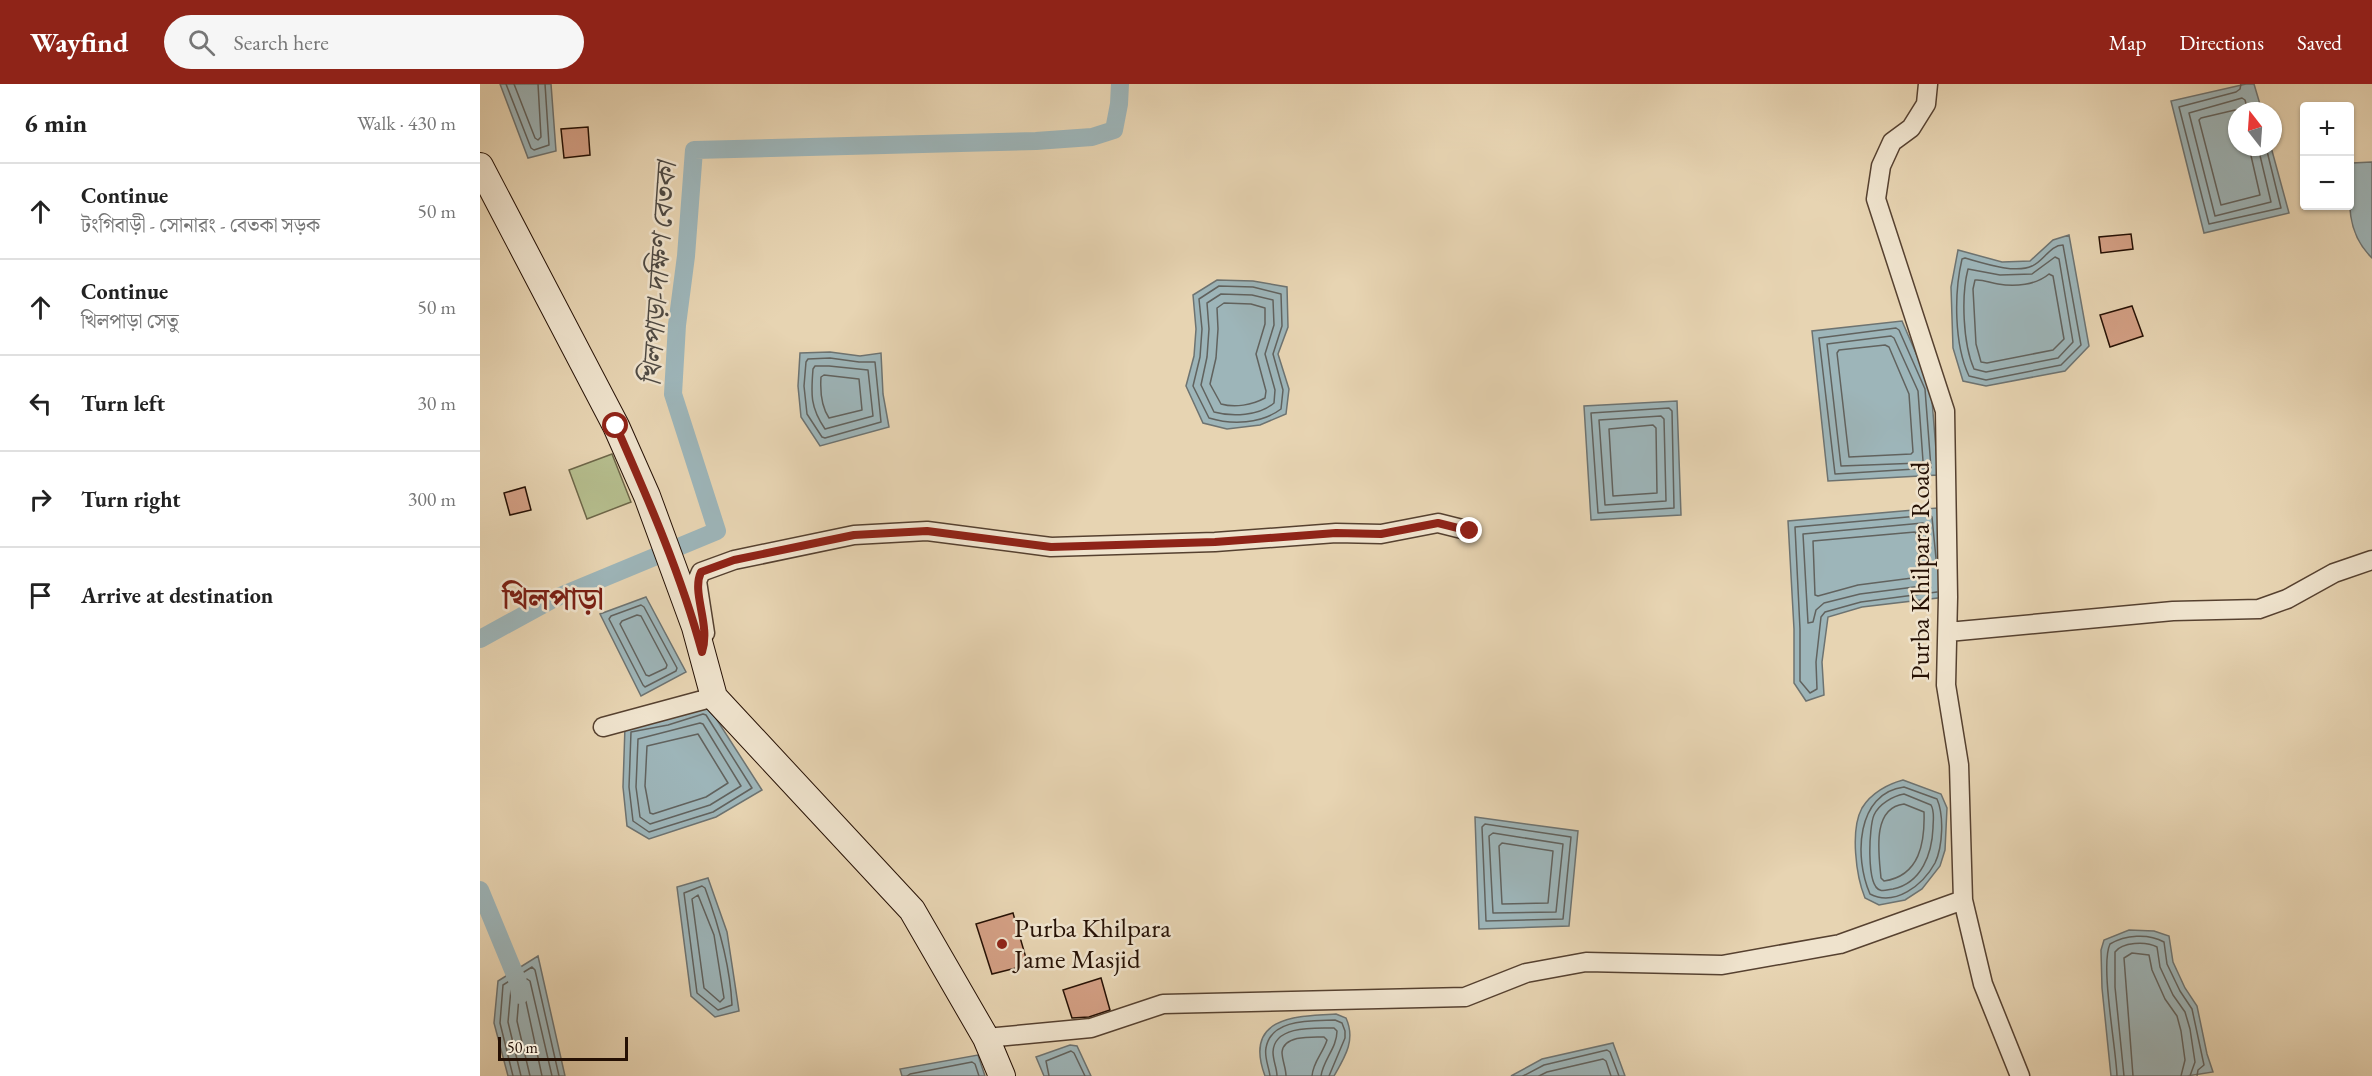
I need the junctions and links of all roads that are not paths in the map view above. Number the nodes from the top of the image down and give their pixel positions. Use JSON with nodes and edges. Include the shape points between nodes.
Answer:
{"nodes":[{"id":1,"x":1928,"y":84,"type":"edge"},
{"id":2,"x":480,"y":166,"type":"edge"},
{"id":3,"x":1470,"y":531,"type":"dead end"},
{"id":4,"x":2372,"y":560,"type":"edge"},
{"id":5,"x":1948,"y":632,"type":"junction"},
{"id":6,"x":702,"y":652,"type":"junction"},
{"id":7,"x":714,"y":697,"type":"junction"},
{"id":8,"x":603,"y":727,"type":"dead end"},
{"id":9,"x":1963,"y":900,"type":"junction"},
{"id":10,"x":986,"y":1038,"type":"junction"},
{"id":11,"x":1002,"y":1076,"type":"edge"},
{"id":12,"x":2020,"y":1076,"type":"edge"}],
"edges":[{"from":1,"to":5,"type":"street","name":"Purba Khilpara Road","via":[[1926,104],[1911,128],[1892,142],[1881,166],[1876,199],[1945,411]]},
{"from":2,"to":6,"type":"street","via":[[616,426],[663,538]]},
{"from":3,"to":6,"type":"street","via":[[1438,523],[1381,534],[1051,547],[927,531],[854,535],[734,560],[701,572],[697,581],[705,633]]},
{"from":4,"to":5,"type":"street","via":[[2334,573],[2287,599],[2259,609],[2173,611]]},
{"from":5,"to":9,"type":"street","name":"Purba Khilpara Road","via":[[1946,684],[1959,765]]},
{"from":6,"to":7,"type":"street"},
{"from":7,"to":8,"type":"street"},
{"from":7,"to":10,"type":"street","via":[[912,910]]},
{"from":9,"to":10,"type":"street","via":[[1840,944],[1722,965],[1586,962],[1526,973],[1466,997],[1163,1004],[1090,1028]]},
{"from":9,"to":12,"type":"street","name":"Purba Khilpara Road","via":[[1983,984]]},
{"from":10,"to":11,"type":"street"}]}
